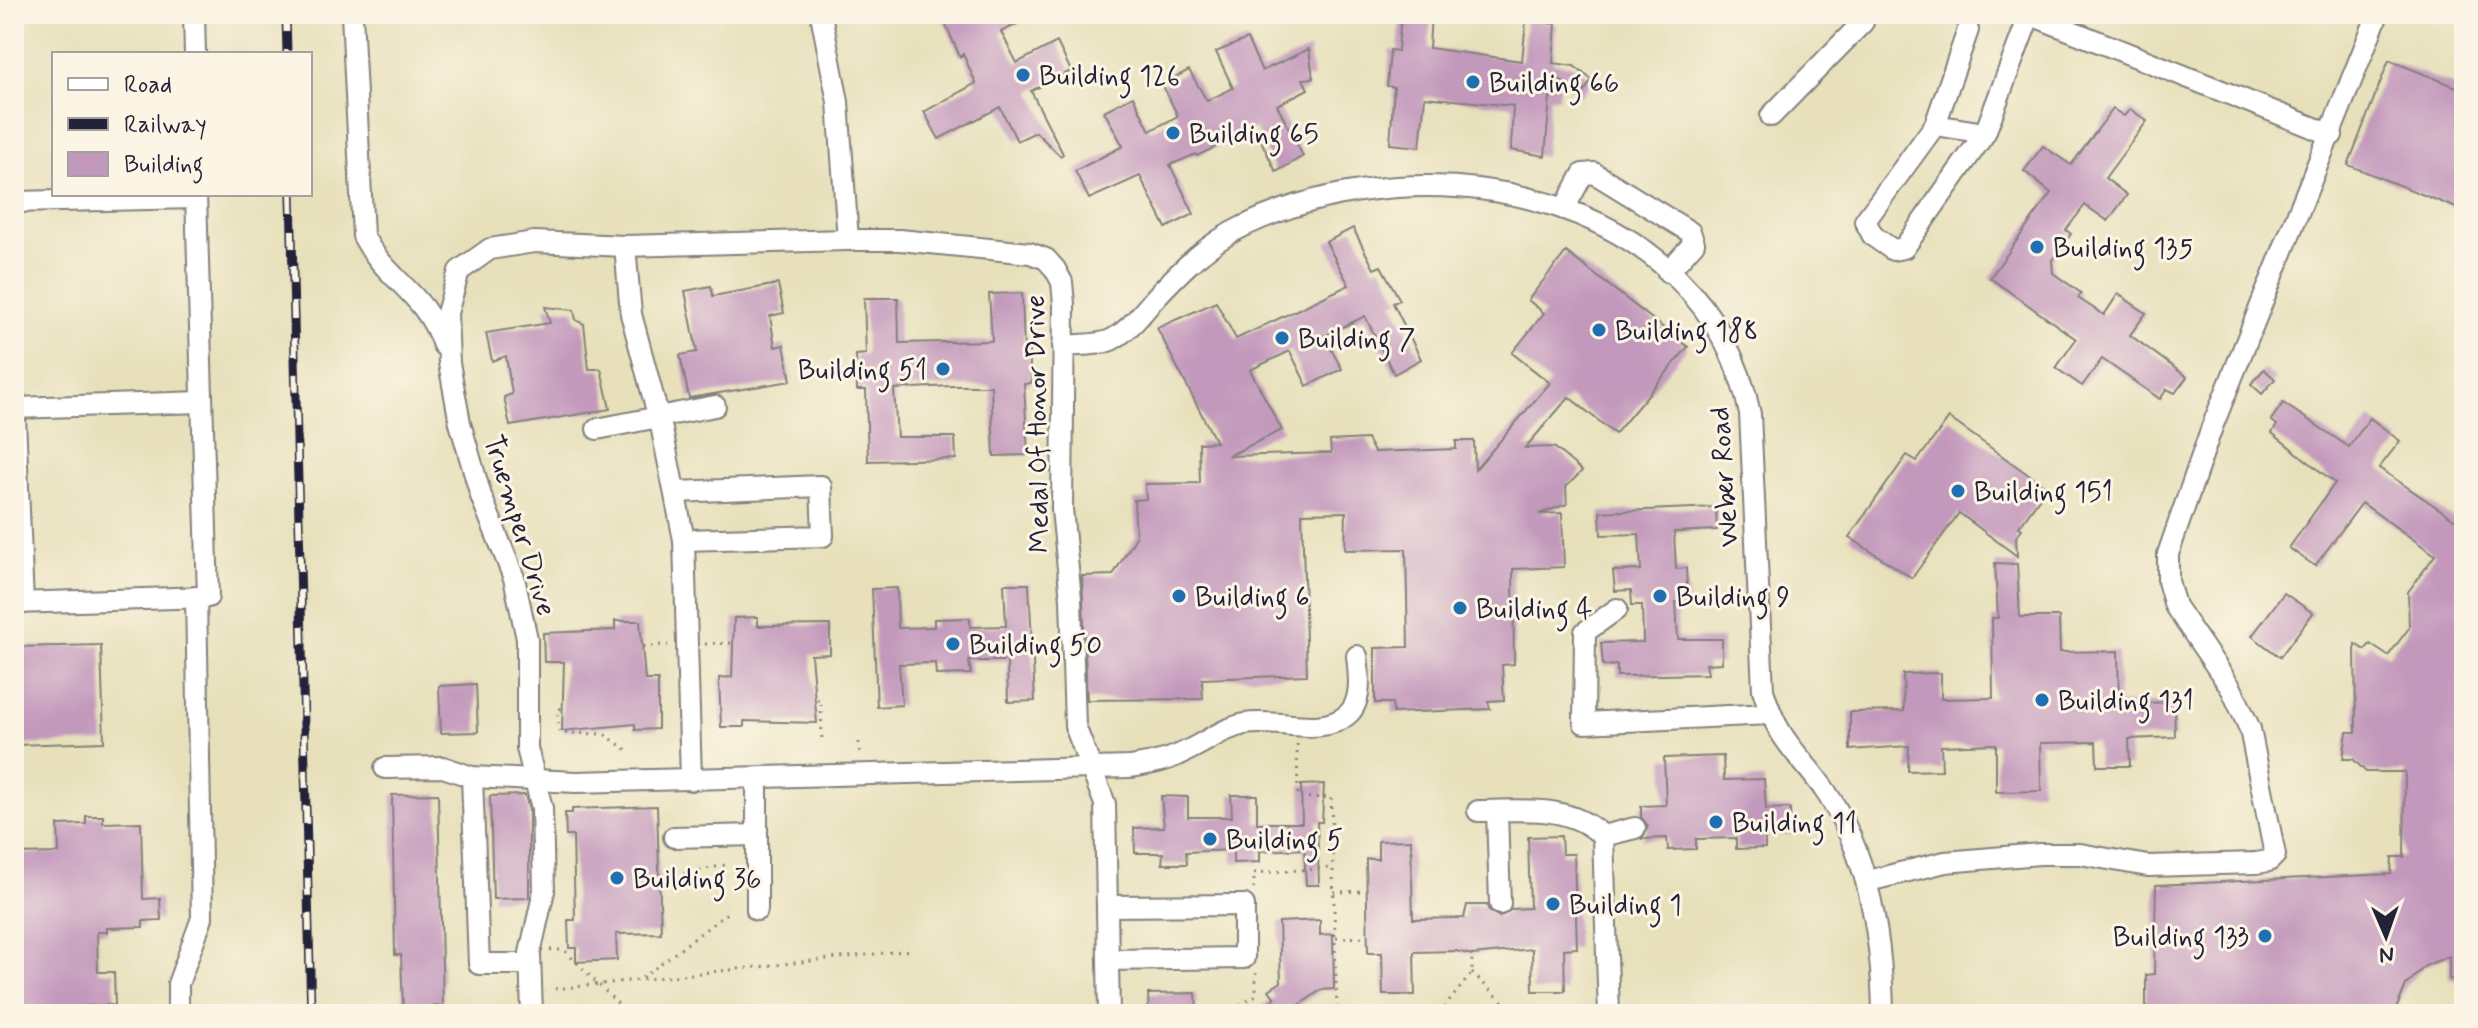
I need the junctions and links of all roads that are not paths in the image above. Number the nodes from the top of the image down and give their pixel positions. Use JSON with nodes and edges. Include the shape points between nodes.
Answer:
{"nodes":[{"id":1,"x":194,"y":14,"type":"edge"},
{"id":2,"x":352,"y":14,"type":"edge"},
{"id":3,"x":821,"y":14,"type":"edge"},
{"id":4,"x":1862,"y":14,"type":"edge"},
{"id":5,"x":2030,"y":14,"type":"edge"},
{"id":6,"x":2378,"y":14,"type":"edge"},
{"id":7,"x":1968,"y":30,"type":"dead end"},
{"id":8,"x":195,"y":52,"type":"edge"},
{"id":9,"x":1771,"y":116,"type":"dead end"},
{"id":10,"x":1935,"y":125,"type":"junction"},
{"id":11,"x":1985,"y":133,"type":"junction"},
{"id":12,"x":2332,"y":135,"type":"junction"},
{"id":13,"x":196,"y":196,"type":"edge"},
{"id":14,"x":14,"y":202,"type":"edge"},
{"id":15,"x":1564,"y":209,"type":"junction"},
{"id":16,"x":848,"y":240,"type":"junction"},
{"id":17,"x":625,"y":246,"type":"junction"},
{"id":18,"x":1668,"y":272,"type":"junction"},
{"id":19,"x":1063,"y":346,"type":"junction"},
{"id":20,"x":449,"y":363,"type":"junction"},
{"id":21,"x":14,"y":395,"type":"edge"},
{"id":22,"x":202,"y":402,"type":"junction"},
{"id":23,"x":715,"y":406,"type":"dead end"},
{"id":24,"x":14,"y":408,"type":"edge"},
{"id":25,"x":659,"y":418,"type":"junction"},
{"id":26,"x":597,"y":429,"type":"dead end"},
{"id":27,"x":676,"y":492,"type":"junction"},
{"id":28,"x":684,"y":540,"type":"junction"},
{"id":29,"x":202,"y":597,"type":"junction"},
{"id":30,"x":18,"y":603,"type":"edge"},
{"id":31,"x":1617,"y":609,"type":"dead end"},
{"id":32,"x":1357,"y":656,"type":"dead end"},
{"id":33,"x":1770,"y":714,"type":"junction"},
{"id":34,"x":1093,"y":767,"type":"junction"},
{"id":35,"x":385,"y":768,"type":"dead end"},
{"id":36,"x":472,"y":777,"type":"junction"},
{"id":37,"x":757,"y":778,"type":"junction"},
{"id":38,"x":691,"y":780,"type":"junction"},
{"id":39,"x":538,"y":782,"type":"junction"},
{"id":40,"x":1635,"y":828,"type":"dead end"},
{"id":41,"x":757,"y":835,"type":"junction"},
{"id":42,"x":1603,"y":836,"type":"junction"},
{"id":43,"x":674,"y":837,"type":"dead end"},
{"id":44,"x":1868,"y":881,"type":"junction"},
{"id":45,"x":1500,"y":904,"type":"dead end"},
{"id":46,"x":1107,"y":906,"type":"junction"},
{"id":47,"x":757,"y":910,"type":"dead end"},
{"id":48,"x":537,"y":957,"type":"junction"},
{"id":49,"x":1108,"y":960,"type":"junction"},
{"id":50,"x":178,"y":1014,"type":"edge"},
{"id":51,"x":532,"y":1014,"type":"edge"},
{"id":52,"x":1109,"y":1014,"type":"edge"},
{"id":53,"x":1609,"y":1014,"type":"edge"},
{"id":54,"x":1883,"y":1014,"type":"edge"}],
"edges":[{"from":1,"to":8,"type":"lane"},
{"from":2,"to":20,"type":"lane","via":[[363,236],[379,261],[423,305]]},
{"from":3,"to":16,"type":"lane","via":[[838,102]]},
{"from":4,"to":9,"type":"lane","via":[[1863,22]]},
{"from":5,"to":11,"type":"lane"},
{"from":5,"to":12,"type":"lane"},
{"from":6,"to":12,"type":"lane"},
{"from":7,"to":10,"type":"lane"},
{"from":10,"to":11,"type":"lane"},
{"from":10,"to":11,"type":"lane","via":[[1865,221],[1873,236],[1893,250],[1904,248]]},
{"from":12,"to":44,"type":"lane","via":[[2212,427],[2168,554],[2175,606],[2231,688],[2250,729],[2275,855],[2256,863],[2148,866],[2080,854],[1990,857]]},
{"from":13,"to":14,"type":"lane"},
{"from":13,"to":22,"type":"lane"},
{"from":15,"to":18,"type":"lane","name":"Weber Road","via":[[1614,234]]},
{"from":15,"to":18,"type":"lane","via":[[1583,174],[1594,173],[1690,232],[1694,243]]},
{"from":15,"to":19,"type":"lane","name":"Weber Road","via":[[1487,189],[1443,185],[1397,184],[1331,194],[1213,243],[1113,339]]},
{"from":16,"to":17,"type":"lane","name":"Truemper Drive"},
{"from":16,"to":19,"type":"lane","name":"Medal Of Honor Drive","via":[[900,240],[1046,259],[1062,282]]},
{"from":17,"to":20,"type":"lane","name":"Truemper Drive","via":[[534,242],[503,245],[475,257],[459,271],[452,292]]},
{"from":17,"to":25,"type":"lane","via":[[631,314]]},
{"from":18,"to":33,"type":"lane","name":"Weber Road","via":[[1714,319],[1743,380],[1754,464],[1763,690]]},
{"from":19,"to":34,"type":"lane","name":"Medal Of Honor Drive","via":[[1062,509],[1075,726]]},
{"from":20,"to":39,"type":"lane","name":"Truemper Drive","via":[[481,496],[521,609],[527,639],[527,748]]},
{"from":21,"to":24,"type":"lane"},
{"from":22,"to":24,"type":"lane"},
{"from":22,"to":29,"type":"lane"},
{"from":23,"to":25,"type":"lane"},
{"from":24,"to":30,"type":"lane"},
{"from":25,"to":26,"type":"lane"},
{"from":25,"to":27,"type":"lane"},
{"from":27,"to":28,"type":"lane"},
{"from":27,"to":28,"type":"lane","via":[[821,486],[823,536]]},
{"from":28,"to":38,"type":"lane"},
{"from":29,"to":30,"type":"lane"},
{"from":29,"to":50,"type":"lane","via":[[202,918],[178,984]]},
{"from":31,"to":33,"type":"lane","via":[[1585,632],[1584,723]]},
{"from":32,"to":34,"type":"lane","via":[[1355,704],[1336,721],[1245,724],[1157,763]]},
{"from":33,"to":44,"type":"lane","name":"Weber Road","via":[[1786,746],[1826,793]]},
{"from":34,"to":37,"type":"lane"},
{"from":34,"to":46,"type":"lane","name":"Medal Of Honor Drive","via":[[1105,804]]},
{"from":35,"to":36,"type":"lane","via":[[443,767]]},
{"from":36,"to":39,"type":"lane"},
{"from":36,"to":48,"type":"lane","via":[[479,964]]},
{"from":37,"to":38,"type":"lane"},
{"from":37,"to":41,"type":"lane"},
{"from":38,"to":39,"type":"lane"},
{"from":39,"to":48,"type":"lane","name":"Truemper Drive","via":[[544,891]]},
{"from":40,"to":42,"type":"lane"},
{"from":41,"to":43,"type":"lane"},
{"from":41,"to":47,"type":"lane"},
{"from":42,"to":45,"type":"lane","via":[[1589,822],[1561,812],[1488,811]]},
{"from":42,"to":53,"type":"lane"},
{"from":44,"to":54,"type":"lane","name":"Weber Road","via":[[1883,976]]},
{"from":46,"to":49,"type":"lane","name":"Medal Of Honor Drive"},
{"from":46,"to":49,"type":"lane","via":[[1244,905],[1244,958]]},
{"from":48,"to":51,"type":"lane","name":"Truemper Drive"},
{"from":49,"to":52,"type":"lane","name":"Medal Of Honor Drive"}]}
